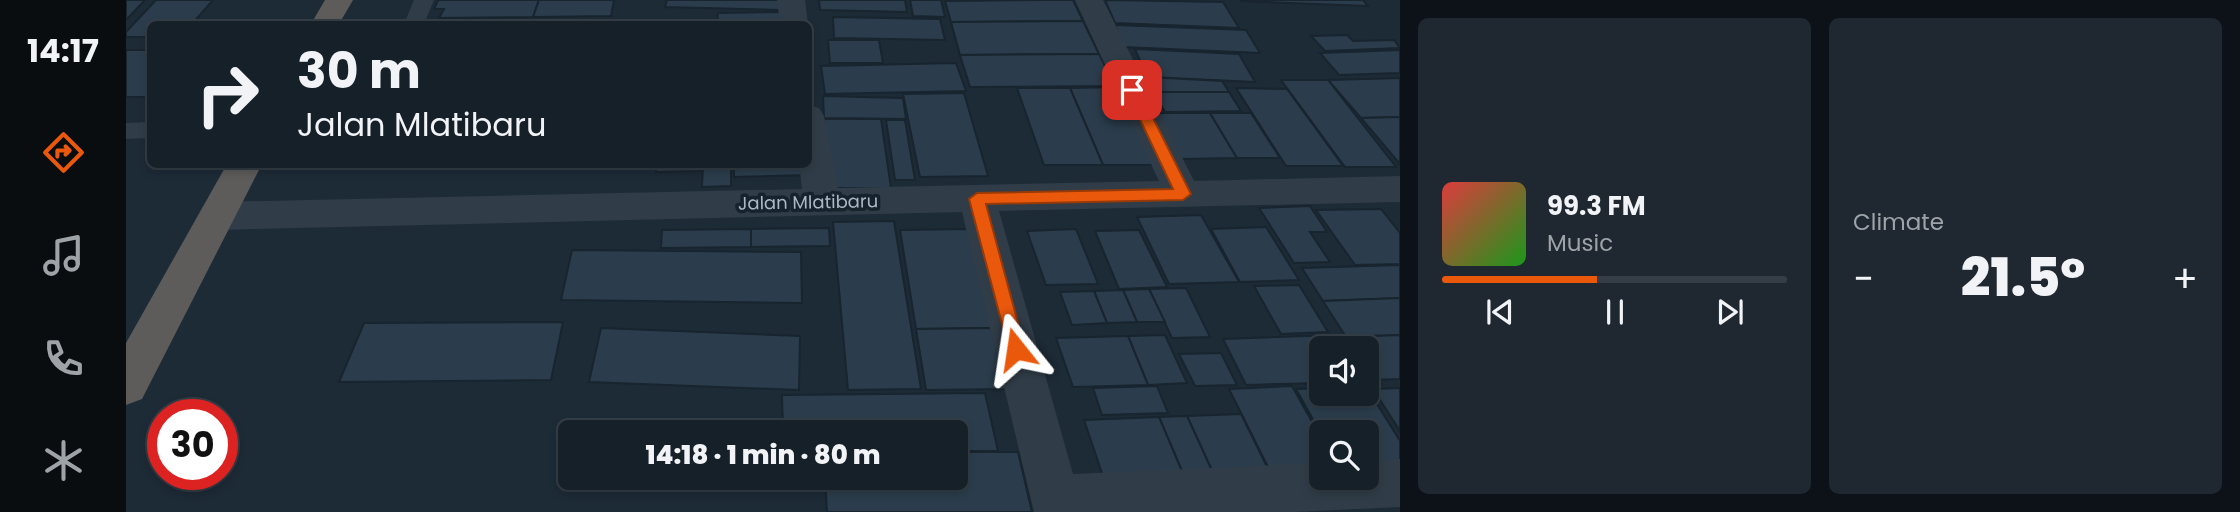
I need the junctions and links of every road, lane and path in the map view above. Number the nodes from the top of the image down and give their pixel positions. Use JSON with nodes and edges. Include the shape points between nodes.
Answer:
{"nodes":[{"id":1,"x":339,"y":0,"type":"edge"},
{"id":2,"x":424,"y":0,"type":"edge"},
{"id":3,"x":791,"y":0,"type":"edge"},
{"id":4,"x":1088,"y":0,"type":"edge"},
{"id":5,"x":327,"y":21,"type":"edge"},
{"id":6,"x":415,"y":21,"type":"edge"},
{"id":7,"x":794,"y":21,"type":"edge"},
{"id":8,"x":147,"y":130,"type":"edge"},
{"id":9,"x":126,"y":131,"type":"edge"},
{"id":10,"x":812,"y":141,"type":"edge"},
{"id":11,"x":243,"y":168,"type":"edge"},
{"id":12,"x":1399,"y":190,"type":"edge"},
{"id":13,"x":1183,"y":194,"type":"junction"},
{"id":14,"x":977,"y":199,"type":"junction"},
{"id":15,"x":822,"y":202,"type":"junction"},
{"id":16,"x":216,"y":216,"type":"junction"},
{"id":17,"x":126,"y":385,"type":"edge"},
{"id":18,"x":1400,"y":483,"type":"edge"},
{"id":19,"x":1057,"y":506,"type":"edge"}],
"edges":[{"from":1,"to":5,"type":"highway"},
{"from":2,"to":6,"type":"lane"},
{"from":3,"to":7,"type":"street"},
{"from":4,"to":13,"type":"street"},
{"from":8,"to":9,"type":"lane"},
{"from":10,"to":15,"type":"street"},
{"from":11,"to":16,"type":"highway"},
{"from":12,"to":13,"type":"street","name":"Jalan Mlatibaru"},
{"from":13,"to":14,"type":"street","name":"Jalan Mlatibaru"},
{"from":14,"to":15,"type":"street","name":"Jalan Mlatibaru"},
{"from":14,"to":19,"type":"street"},
{"from":15,"to":16,"type":"street","name":"Jalan Mlatibaru"},
{"from":16,"to":17,"type":"highway"},
{"from":18,"to":19,"type":"street"}]}
